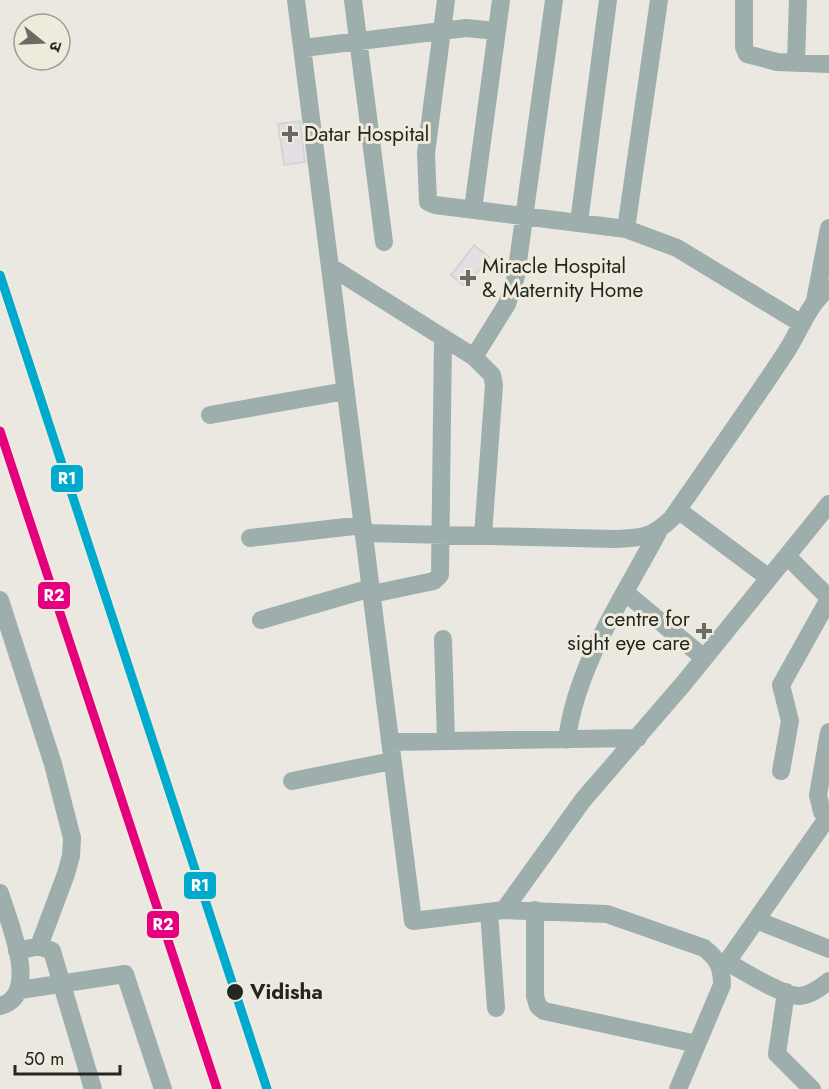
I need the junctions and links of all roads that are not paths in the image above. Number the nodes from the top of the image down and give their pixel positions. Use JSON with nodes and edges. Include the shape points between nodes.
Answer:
{"nodes":[{"id":1,"x":296,"y":0,"type":"edge"},
{"id":2,"x":353,"y":0,"type":"edge"},
{"id":3,"x":446,"y":0,"type":"edge"},
{"id":4,"x":501,"y":0,"type":"edge"},
{"id":5,"x":555,"y":0,"type":"edge"},
{"id":6,"x":608,"y":0,"type":"edge"},
{"id":7,"x":659,"y":0,"type":"edge"},
{"id":8,"x":744,"y":0,"type":"edge"},
{"id":9,"x":798,"y":0,"type":"edge"},
{"id":10,"x":442,"y":30,"type":"junction"},
{"id":11,"x":496,"y":31,"type":"junction"},
{"id":12,"x":358,"y":41,"type":"junction"},
{"id":13,"x":303,"y":48,"type":"junction"},
{"id":14,"x":796,"y":62,"type":"junction"},
{"id":15,"x":829,"y":64,"type":"edge"},
{"id":16,"x":473,"y":209,"type":"junction"},
{"id":17,"x":524,"y":216,"type":"junction"},
{"id":18,"x":579,"y":222,"type":"junction"},
{"id":19,"x":829,"y":228,"type":"edge"},
{"id":20,"x":626,"y":229,"type":"junction"},
{"id":21,"x":384,"y":242,"type":"dead end"},
{"id":22,"x":331,"y":267,"type":"junction"},
{"id":23,"x":829,"y":288,"type":"edge"},
{"id":24,"x":815,"y":301,"type":"junction"},
{"id":25,"x":802,"y":324,"type":"junction"},
{"id":26,"x":443,"y":338,"type":"junction"},
{"id":27,"x":474,"y":357,"type":"junction"},
{"id":28,"x":346,"y":391,"type":"junction"},
{"id":29,"x":210,"y":415,"type":"dead end"},
{"id":30,"x":829,"y":504,"type":"edge"},
{"id":31,"x":678,"y":510,"type":"junction"},
{"id":32,"x":364,"y":529,"type":"junction"},
{"id":33,"x":658,"y":532,"type":"junction"},
{"id":34,"x":439,"y":534,"type":"junction"},
{"id":35,"x":483,"y":535,"type":"junction"},
{"id":36,"x":250,"y":538,"type":"dead end"},
{"id":37,"x":787,"y":556,"type":"junction"},
{"id":38,"x":769,"y":578,"type":"junction"},
{"id":39,"x":372,"y":591,"type":"junction"},
{"id":40,"x":626,"y":593,"type":"junction"},
{"id":41,"x":829,"y":599,"type":"edge"},
{"id":42,"x":0,"y":600,"type":"edge"},
{"id":43,"x":261,"y":620,"type":"dead end"},
{"id":44,"x":443,"y":639,"type":"dead end"},
{"id":45,"x":704,"y":658,"type":"junction"},
{"id":46,"x":829,"y":732,"type":"edge"},
{"id":47,"x":638,"y":738,"type":"junction"},
{"id":48,"x":567,"y":740,"type":"junction"},
{"id":49,"x":446,"y":741,"type":"junction"},
{"id":50,"x":390,"y":742,"type":"junction"},
{"id":51,"x":392,"y":761,"type":"junction"},
{"id":52,"x":781,"y":771,"type":"dead end"},
{"id":53,"x":292,"y":781,"type":"dead end"},
{"id":54,"x":829,"y":817,"type":"edge"},
{"id":55,"x":0,"y":896,"type":"edge"},
{"id":56,"x":535,"y":910,"type":"junction"},
{"id":57,"x":496,"y":911,"type":"junction"},
{"id":58,"x":756,"y":920,"type":"junction"},
{"id":59,"x":39,"y":946,"type":"junction"},
{"id":60,"x":829,"y":949,"type":"edge"},
{"id":61,"x":17,"y":951,"type":"junction"},
{"id":62,"x":724,"y":966,"type":"junction"},
{"id":63,"x":829,"y":981,"type":"edge"},
{"id":64,"x":63,"y":984,"type":"junction"},
{"id":65,"x":20,"y":990,"type":"junction"},
{"id":66,"x":786,"y":992,"type":"junction"},
{"id":67,"x":0,"y":1006,"type":"edge"},
{"id":68,"x":496,"y":1008,"type":"dead end"},
{"id":69,"x":697,"y":1044,"type":"junction"},
{"id":70,"x":93,"y":1089,"type":"edge"},
{"id":71,"x":163,"y":1089,"type":"edge"},
{"id":72,"x":678,"y":1089,"type":"edge"},
{"id":73,"x":812,"y":1089,"type":"edge"}],
"edges":[{"from":1,"to":13,"type":"street"},
{"from":2,"to":12,"type":"street"},
{"from":3,"to":10,"type":"street"},
{"from":4,"to":11,"type":"street"},
{"from":5,"to":17,"type":"street"},
{"from":6,"to":18,"type":"street"},
{"from":7,"to":20,"type":"street"},
{"from":8,"to":14,"type":"street","via":[[747,54]]},
{"from":9,"to":14,"type":"street"},
{"from":10,"to":11,"type":"street"},
{"from":10,"to":12,"type":"street"},
{"from":10,"to":16,"type":"street","via":[[426,153],[426,192],[428,202],[435,205]]},
{"from":11,"to":16,"type":"street"},
{"from":12,"to":13,"type":"street"},
{"from":12,"to":21,"type":"street"},
{"from":13,"to":22,"type":"street"},
{"from":14,"to":15,"type":"street"},
{"from":16,"to":17,"type":"street"},
{"from":17,"to":18,"type":"street"},
{"from":17,"to":27,"type":"street","via":[[516,276],[507,304]]},
{"from":18,"to":20,"type":"street"},
{"from":19,"to":24,"type":"street"},
{"from":20,"to":25,"type":"street","via":[[677,248]]},
{"from":22,"to":26,"type":"street"},
{"from":22,"to":28,"type":"street"},
{"from":23,"to":24,"type":"street"},
{"from":24,"to":25,"type":"street"},
{"from":25,"to":31,"type":"street"},
{"from":26,"to":27,"type":"street"},
{"from":26,"to":34,"type":"street"},
{"from":27,"to":35,"type":"street","via":[[492,375],[494,385]]},
{"from":28,"to":29,"type":"street"},
{"from":28,"to":32,"type":"street"},
{"from":30,"to":37,"type":"street"},
{"from":31,"to":33,"type":"street"},
{"from":31,"to":38,"type":"street"},
{"from":32,"to":34,"type":"street"},
{"from":32,"to":36,"type":"street"},
{"from":32,"to":39,"type":"street"},
{"from":33,"to":35,"type":"street","via":[[641,538],[616,539]]},
{"from":33,"to":40,"type":"street"},
{"from":34,"to":35,"type":"street"},
{"from":34,"to":39,"type":"street","via":[[441,569],[434,581]]},
{"from":37,"to":38,"type":"street"},
{"from":37,"to":41,"type":"street"},
{"from":38,"to":45,"type":"street"},
{"from":39,"to":43,"type":"street"},
{"from":39,"to":50,"type":"street"},
{"from":40,"to":45,"type":"street"},
{"from":40,"to":48,"type":"street","via":[[573,704]]},
{"from":41,"to":52,"type":"street","via":[[781,685],[790,721]]},
{"from":42,"to":59,"type":"street","via":[[53,764],[72,838],[66,874]]},
{"from":44,"to":49,"type":"street"},
{"from":45,"to":47,"type":"street"},
{"from":46,"to":54,"type":"street","via":[[818,804]]},
{"from":47,"to":48,"type":"street"},
{"from":47,"to":57,"type":"street","via":[[583,800]]},
{"from":48,"to":49,"type":"street"},
{"from":49,"to":50,"type":"street"},
{"from":50,"to":51,"type":"street"},
{"from":51,"to":53,"type":"street"},
{"from":51,"to":57,"type":"street","via":[[413,921]]},
{"from":54,"to":58,"type":"street"},
{"from":55,"to":61,"type":"street"},
{"from":56,"to":57,"type":"street"},
{"from":56,"to":62,"type":"street","via":[[607,914],[704,948]]},
{"from":56,"to":69,"type":"street","via":[[535,996],[544,1011]]},
{"from":57,"to":68,"type":"street"},
{"from":58,"to":60,"type":"street"},
{"from":58,"to":62,"type":"street"},
{"from":59,"to":61,"type":"street"},
{"from":59,"to":64,"type":"street","via":[[52,951]]},
{"from":61,"to":65,"type":"street","via":[[23,981]]},
{"from":62,"to":66,"type":"street"},
{"from":62,"to":69,"type":"street","via":[[722,985]]},
{"from":63,"to":66,"type":"street","via":[[800,996]]},
{"from":64,"to":65,"type":"street"},
{"from":64,"to":70,"type":"street"},
{"from":64,"to":71,"type":"street","via":[[125,974]]},
{"from":65,"to":67,"type":"street"},
{"from":66,"to":73,"type":"street","via":[[777,1054]]},
{"from":69,"to":72,"type":"street"}]}
